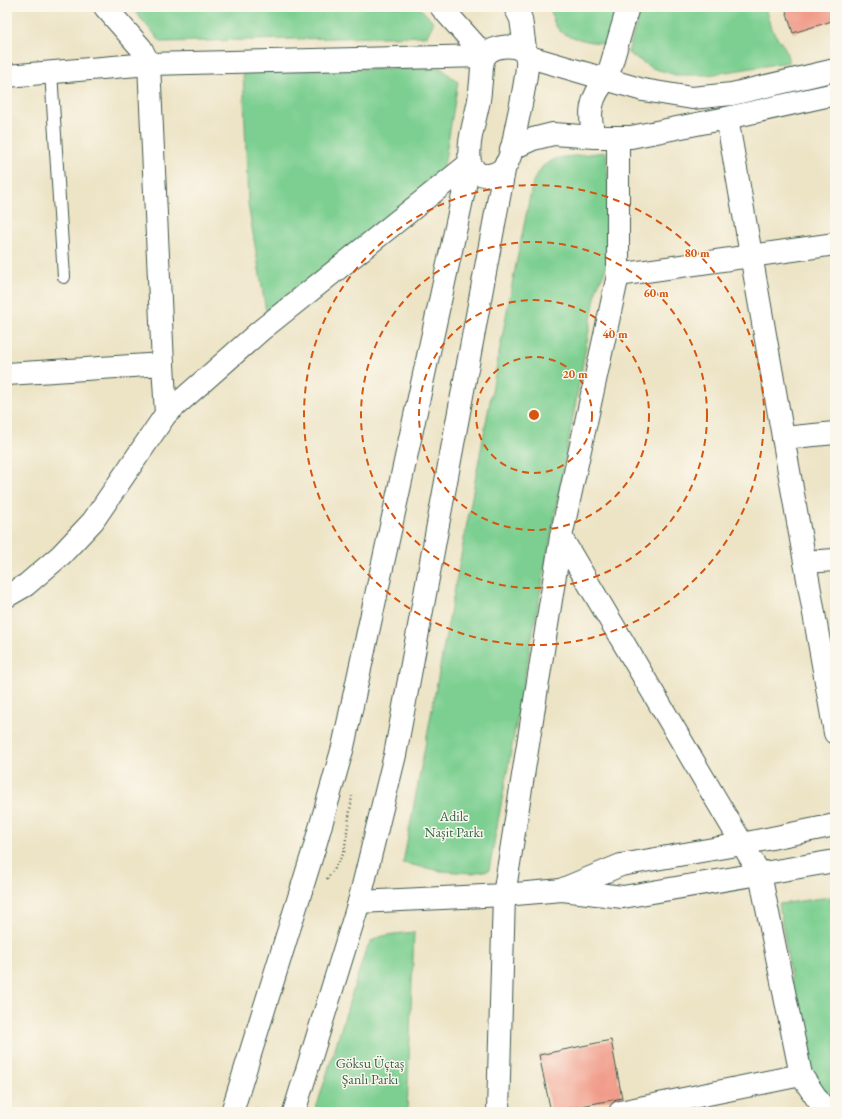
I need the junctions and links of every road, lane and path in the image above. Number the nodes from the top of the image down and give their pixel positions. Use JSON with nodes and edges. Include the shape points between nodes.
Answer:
{"nodes":[{"id":1,"x":105,"y":7,"type":"edge"},
{"id":2,"x":441,"y":7,"type":"edge"},
{"id":3,"x":515,"y":7,"type":"edge"},
{"id":4,"x":628,"y":7,"type":"edge"},
{"id":5,"x":485,"y":56,"type":"junction"},
{"id":6,"x":526,"y":56,"type":"junction"},
{"id":7,"x":149,"y":64,"type":"junction"},
{"id":8,"x":835,"y":70,"type":"edge"},
{"id":9,"x":52,"y":72,"type":"junction"},
{"id":10,"x":7,"y":76,"type":"edge"},
{"id":11,"x":607,"y":79,"type":"junction"},
{"id":12,"x":835,"y":94,"type":"edge"},
{"id":13,"x":728,"y":118,"type":"junction"},
{"id":14,"x":595,"y":137,"type":"junction"},
{"id":15,"x":618,"y":137,"type":"junction"},
{"id":16,"x":508,"y":157,"type":"junction"},
{"id":17,"x":470,"y":163,"type":"junction"},
{"id":18,"x":835,"y":244,"type":"edge"},
{"id":19,"x":752,"y":256,"type":"junction"},
{"id":20,"x":618,"y":275,"type":"junction"},
{"id":21,"x":64,"y":278,"type":"dead end"},
{"id":22,"x":163,"y":364,"type":"junction"},
{"id":23,"x":7,"y":374,"type":"edge"},
{"id":24,"x":166,"y":414,"type":"junction"},
{"id":25,"x":835,"y":433,"type":"edge"},
{"id":26,"x":783,"y":438,"type":"junction"},
{"id":27,"x":561,"y":537,"type":"junction"},
{"id":28,"x":835,"y":560,"type":"edge"},
{"id":29,"x":805,"y":562,"type":"junction"},
{"id":30,"x":7,"y":596,"type":"edge"},
{"id":31,"x":835,"y":733,"type":"edge"},
{"id":32,"x":835,"y":825,"type":"edge"},
{"id":33,"x":742,"y":844,"type":"junction"},
{"id":34,"x":835,"y":861,"type":"edge"},
{"id":35,"x":760,"y":874,"type":"junction"},
{"id":36,"x":562,"y":890,"type":"junction"},
{"id":37,"x":504,"y":895,"type":"junction"},
{"id":38,"x":359,"y":902,"type":"junction"},
{"id":39,"x":801,"y":1075,"type":"junction"},
{"id":40,"x":232,"y":1112,"type":"edge"},
{"id":41,"x":294,"y":1112,"type":"edge"},
{"id":42,"x":498,"y":1112,"type":"edge"},
{"id":43,"x":620,"y":1112,"type":"edge"},
{"id":44,"x":826,"y":1112,"type":"edge"}],
"edges":[{"from":1,"to":7,"type":"street","via":[[141,48]]},
{"from":2,"to":5,"type":"street"},
{"from":3,"to":6,"type":"street","via":[[521,19]]},
{"from":4,"to":11,"type":"street"},
{"from":5,"to":6,"type":"street","via":[[497,48],[507,46],[517,48]]},
{"from":5,"to":7,"type":"street"},
{"from":5,"to":17,"type":"street","via":[[468,155]]},
{"from":6,"to":11,"type":"street"},
{"from":6,"to":16,"type":"street","via":[[526,80]]},
{"from":7,"to":9,"type":"street"},
{"from":7,"to":22,"type":"street"},
{"from":8,"to":11,"type":"street","via":[[732,94],[692,98],[642,90]]},
{"from":9,"to":10,"type":"street"},
{"from":9,"to":21,"type":"lane"},
{"from":11,"to":14,"type":"street","via":[[595,96],[592,108],[591,128]]},
{"from":12,"to":13,"type":"street"},
{"from":13,"to":15,"type":"street","via":[[631,137]]},
{"from":13,"to":19,"type":"street"},
{"from":14,"to":15,"type":"street"},
{"from":14,"to":16,"type":"street","via":[[553,134],[533,139]]},
{"from":15,"to":20,"type":"street"},
{"from":16,"to":17,"type":"street","via":[[503,169],[497,173],[478,174]]},
{"from":16,"to":38,"type":"street","via":[[395,755]]},
{"from":17,"to":24,"type":"street","via":[[260,331]]},
{"from":17,"to":40,"type":"street","via":[[343,746],[314,849]]},
{"from":18,"to":19,"type":"street"},
{"from":19,"to":20,"type":"street"},
{"from":19,"to":26,"type":"street"},
{"from":20,"to":27,"type":"street"},
{"from":22,"to":23,"type":"street"},
{"from":22,"to":24,"type":"street"},
{"from":24,"to":30,"type":"street","via":[[93,521],[56,560],[26,585]]},
{"from":25,"to":26,"type":"street"},
{"from":26,"to":29,"type":"street"},
{"from":27,"to":33,"type":"street"},
{"from":27,"to":37,"type":"street"},
{"from":28,"to":29,"type":"street"},
{"from":29,"to":31,"type":"street"},
{"from":32,"to":33,"type":"street"},
{"from":33,"to":35,"type":"street"},
{"from":33,"to":36,"type":"street","via":[[621,865]]},
{"from":34,"to":35,"type":"street"},
{"from":35,"to":36,"type":"street","via":[[623,897]]},
{"from":35,"to":39,"type":"street"},
{"from":36,"to":37,"type":"street"},
{"from":37,"to":38,"type":"street"},
{"from":37,"to":42,"type":"street"},
{"from":38,"to":41,"type":"street"},
{"from":39,"to":43,"type":"street"},
{"from":39,"to":44,"type":"street"}]}
